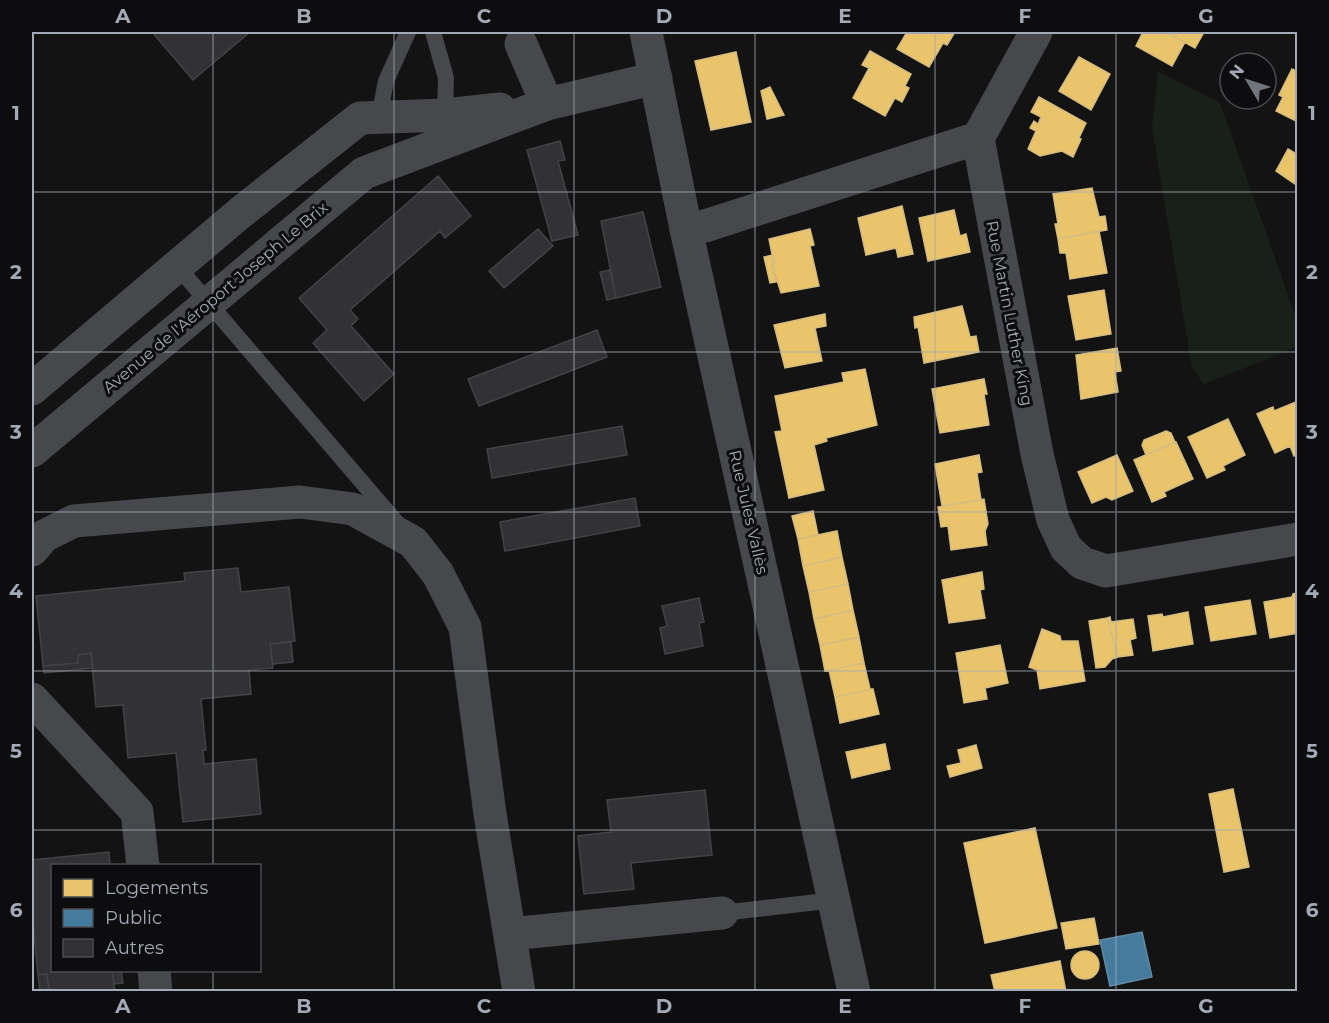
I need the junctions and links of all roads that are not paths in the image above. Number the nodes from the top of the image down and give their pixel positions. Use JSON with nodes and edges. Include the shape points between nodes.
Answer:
{"nodes":[{"id":1,"x":408,"y":32,"type":"edge"},
{"id":2,"x":433,"y":32,"type":"edge"},
{"id":3,"x":646,"y":32,"type":"edge"},
{"id":4,"x":1036,"y":32,"type":"edge"},
{"id":5,"x":521,"y":44,"type":"dead end"},
{"id":6,"x":657,"y":78,"type":"junction"},
{"id":7,"x":547,"y":104,"type":"junction"},
{"id":8,"x":445,"y":115,"type":"junction"},
{"id":9,"x":390,"y":117,"type":"junction"},
{"id":10,"x":978,"y":138,"type":"junction"},
{"id":11,"x":407,"y":157,"type":"junction"},
{"id":12,"x":686,"y":229,"type":"junction"},
{"id":13,"x":177,"y":266,"type":"junction"},
{"id":14,"x":208,"y":302,"type":"junction"},
{"id":15,"x":32,"y":389,"type":"edge"},
{"id":16,"x":32,"y":451,"type":"edge"},
{"id":17,"x":1298,"y":539,"type":"edge"},
{"id":18,"x":413,"y":542,"type":"junction"},
{"id":19,"x":32,"y":550,"type":"edge"},
{"id":20,"x":32,"y":699,"type":"edge"},
{"id":21,"x":143,"y":864,"type":"edge"},
{"id":22,"x":835,"y":900,"type":"junction"},
{"id":23,"x":722,"y":913,"type":"joint"},
{"id":24,"x":510,"y":934,"type":"junction"},
{"id":25,"x":154,"y":972,"type":"edge"},
{"id":26,"x":156,"y":992,"type":"edge"},
{"id":27,"x":519,"y":992,"type":"edge"},
{"id":28,"x":854,"y":992,"type":"edge"}],
"edges":[{"from":1,"to":9,"type":"lane","via":[[386,81]]},
{"from":2,"to":8,"type":"lane","via":[[446,78]]},
{"from":3,"to":6,"type":"street","name":"Rue Jules Vallès"},
{"from":4,"to":10,"type":"street"},
{"from":5,"to":7,"type":"street"},
{"from":6,"to":7,"type":"street","name":"Avenue de l'Aéroport Joseph Le Brix"},
{"from":6,"to":12,"type":"street","name":"Rue Jules Vallès"},
{"from":7,"to":8,"type":"street","name":"Avenue de l'Aéroport Joseph Le Brix"},
{"from":7,"to":11,"type":"street","name":"Avenue de l'Aéroport Joseph Le Brix"},
{"from":8,"to":9,"type":"street","name":"Avenue de l'Aéroport Joseph Le Brix"},
{"from":9,"to":11,"type":"street"},
{"from":9,"to":13,"type":"street","name":"Avenue de l'Aéroport Joseph Le Brix","via":[[360,118]]},
{"from":10,"to":12,"type":"street"},
{"from":10,"to":17,"type":"street","name":"Rue Martin Luther King","via":[[1037,454],[1053,520],[1066,548],[1082,563],[1106,571]]},
{"from":11,"to":14,"type":"street","name":"Avenue de l'Aéroport Joseph Le Brix","via":[[364,172]]},
{"from":12,"to":22,"type":"street","name":"Rue Jules Vallès"},
{"from":13,"to":14,"type":"lane"},
{"from":13,"to":15,"type":"street","name":"Avenue de l'Aéroport Joseph Le Brix"},
{"from":14,"to":16,"type":"street","name":"Avenue de l'Aéroport Joseph Le Brix"},
{"from":14,"to":18,"type":"lane"},
{"from":18,"to":19,"type":"street","via":[[353,509],[300,502],[74,521],[44,536]]},
{"from":18,"to":24,"type":"street","via":[[438,574],[465,627]]},
{"from":20,"to":21,"type":"street","via":[[137,812]]},
{"from":22,"to":23,"type":"lane"},
{"from":22,"to":28,"type":"street","name":"Rue Jules Vallès"},
{"from":23,"to":24,"type":"street"},
{"from":24,"to":27,"type":"street"},
{"from":25,"to":26,"type":"street"}]}
